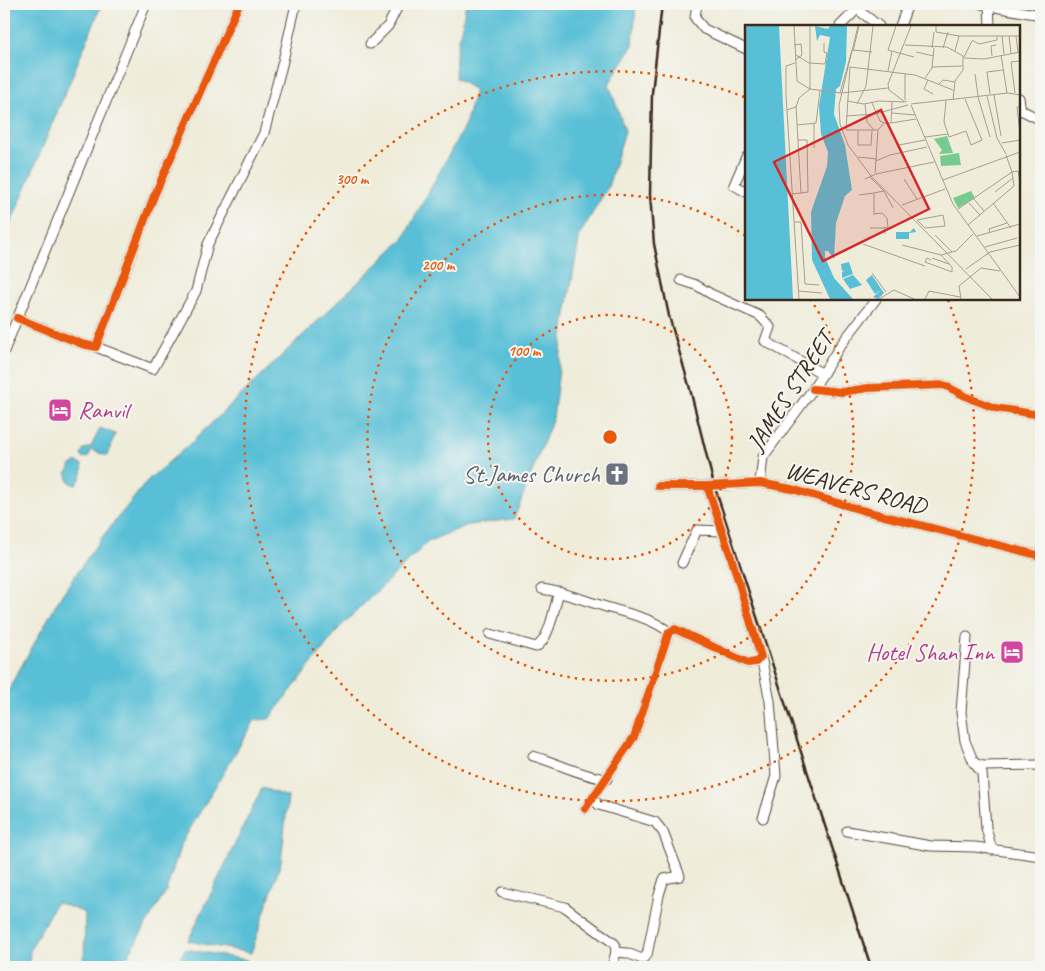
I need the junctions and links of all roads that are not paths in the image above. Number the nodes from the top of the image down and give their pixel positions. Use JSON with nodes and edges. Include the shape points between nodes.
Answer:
{"nodes":[{"id":1,"x":146,"y":4,"type":"edge"},
{"id":2,"x":239,"y":4,"type":"edge"},
{"id":3,"x":296,"y":4,"type":"edge"},
{"id":4,"x":400,"y":4,"type":"edge"},
{"id":5,"x":697,"y":4,"type":"edge"},
{"id":6,"x":908,"y":4,"type":"edge"},
{"id":7,"x":987,"y":5,"type":"edge"},
{"id":8,"x":1041,"y":14,"type":"edge"},
{"id":9,"x":841,"y":25,"type":"edge"},
{"id":10,"x":878,"y":25,"type":"edge"},
{"id":11,"x":900,"y":25,"type":"edge"},
{"id":12,"x":990,"y":25,"type":"edge"},
{"id":13,"x":370,"y":44,"type":"dead end"},
{"id":14,"x":745,"y":49,"type":"edge"},
{"id":15,"x":1020,"y":111,"type":"edge"},
{"id":16,"x":1041,"y":120,"type":"edge"},
{"id":17,"x":745,"y":159,"type":"edge"},
{"id":18,"x":745,"y":191,"type":"edge"},
{"id":19,"x":681,"y":280,"type":"dead end"},
{"id":20,"x":875,"y":300,"type":"edge"},
{"id":21,"x":17,"y":318,"type":"junction"},
{"id":22,"x":96,"y":347,"type":"junction"},
{"id":23,"x":4,"y":351,"type":"edge"},
{"id":24,"x":823,"y":374,"type":"junction"},
{"id":25,"x":813,"y":389,"type":"junction"},
{"id":26,"x":1041,"y":415,"type":"edge"},
{"id":27,"x":760,"y":482,"type":"junction"},
{"id":28,"x":658,"y":486,"type":"dead end"},
{"id":29,"x":707,"y":486,"type":"junction"},
{"id":30,"x":722,"y":531,"type":"junction"},
{"id":31,"x":1041,"y":556,"type":"edge"},
{"id":32,"x":682,"y":563,"type":"dead end"},
{"id":33,"x":542,"y":589,"type":"dead end"},
{"id":34,"x":559,"y":592,"type":"junction"},
{"id":35,"x":669,"y":632,"type":"junction"},
{"id":36,"x":490,"y":634,"type":"dead end"},
{"id":37,"x":967,"y":637,"type":"dead end"},
{"id":38,"x":761,"y":657,"type":"junction"},
{"id":39,"x":533,"y":756,"type":"dead end"},
{"id":40,"x":974,"y":763,"type":"junction"},
{"id":41,"x":1041,"y":765,"type":"edge"},
{"id":42,"x":607,"y":779,"type":"junction"},
{"id":43,"x":592,"y":799,"type":"junction"},
{"id":44,"x":585,"y":809,"type":"dead end"},
{"id":45,"x":763,"y":818,"type":"dead end"},
{"id":46,"x":848,"y":831,"type":"dead end"},
{"id":47,"x":992,"y":850,"type":"junction"},
{"id":48,"x":1041,"y":856,"type":"edge"},
{"id":49,"x":502,"y":892,"type":"dead end"},
{"id":50,"x":616,"y":952,"type":"junction"},
{"id":51,"x":612,"y":967,"type":"edge"}],
"edges":[{"from":1,"to":21,"type":"street"},
{"from":2,"to":22,"type":"street","via":[[154,196]]},
{"from":3,"to":22,"type":"street","via":[[264,133],[208,244],[196,291],[153,369]]},
{"from":4,"to":13,"type":"street","via":[[388,26]]},
{"from":5,"to":14,"type":"street","via":[[695,18],[700,26]]},
{"from":6,"to":11,"type":"street"},
{"from":7,"to":8,"type":"street"},
{"from":7,"to":12,"type":"street"},
{"from":9,"to":10,"type":"street","via":[[856,9]]},
{"from":15,"to":16,"type":"street"},
{"from":17,"to":18,"type":"street","via":[[734,185]]},
{"from":19,"to":24,"type":"street","via":[[760,316],[770,327],[765,341]]},
{"from":20,"to":24,"type":"street","name":"JAMES STREET"},
{"from":21,"to":22,"type":"street"},
{"from":21,"to":23,"type":"street"},
{"from":24,"to":25,"type":"street","name":"JAMES STREET"},
{"from":25,"to":26,"type":"street","via":[[842,392],[944,385],[994,408]]},
{"from":25,"to":27,"type":"street","name":"JAMES STREET","via":[[763,457]]},
{"from":27,"to":29,"type":"street","name":"WEAVERS ROAD"},
{"from":27,"to":31,"type":"street","name":"WEAVERS ROAD"},
{"from":28,"to":29,"type":"street","name":"WEAVERS ROAD"},
{"from":29,"to":30,"type":"street"},
{"from":30,"to":32,"type":"street","via":[[697,530]]},
{"from":30,"to":38,"type":"street"},
{"from":33,"to":34,"type":"street"},
{"from":34,"to":35,"type":"street","via":[[661,625]]},
{"from":34,"to":36,"type":"street","via":[[548,632],[536,647]]},
{"from":35,"to":38,"type":"street","via":[[675,629],[748,663]]},
{"from":35,"to":42,"type":"street","via":[[634,737]]},
{"from":37,"to":40,"type":"street","via":[[962,712],[965,741]]},
{"from":38,"to":45,"type":"street","via":[[770,701],[776,776]]},
{"from":39,"to":42,"type":"street","via":[[582,774]]},
{"from":40,"to":41,"type":"street","via":[[982,766]]},
{"from":40,"to":47,"type":"street","via":[[982,772],[986,828]]},
{"from":42,"to":43,"type":"street"},
{"from":43,"to":44,"type":"street"},
{"from":43,"to":50,"type":"street","via":[[599,805],[656,822],[680,876],[664,879],[647,955],[642,959]]},
{"from":46,"to":47,"type":"street","via":[[931,846]]},
{"from":47,"to":48,"type":"street"},
{"from":49,"to":50,"type":"street","via":[[565,907],[615,944]]},
{"from":50,"to":51,"type":"street"}]}
